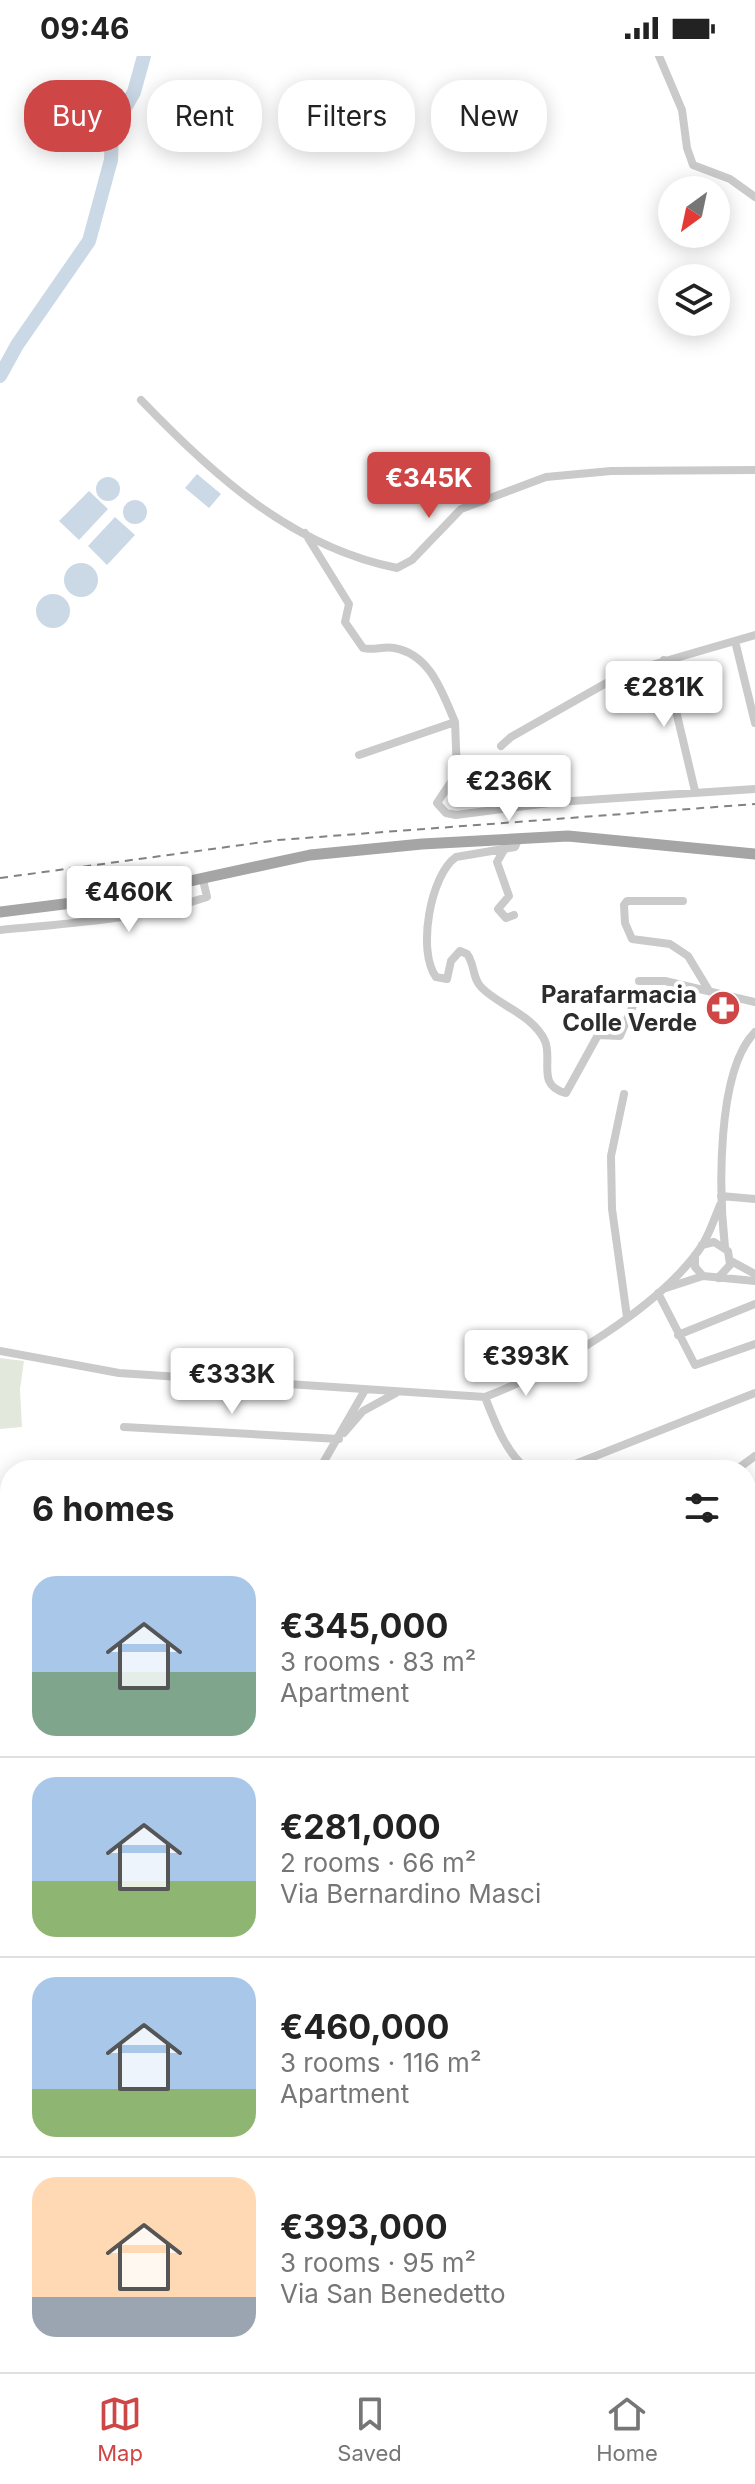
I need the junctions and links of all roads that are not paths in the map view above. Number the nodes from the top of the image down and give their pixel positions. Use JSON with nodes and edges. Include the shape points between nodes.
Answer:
{"nodes":[{"id":1,"x":659,"y":56,"type":"edge"},
{"id":2,"x":755,"y":197,"type":"edge"},
{"id":3,"x":141,"y":400,"type":"dead end"},
{"id":4,"x":755,"y":470,"type":"edge"},
{"id":5,"x":305,"y":533,"type":"junction"},
{"id":6,"x":755,"y":635,"type":"edge"},
{"id":7,"x":735,"y":641,"type":"junction"},
{"id":8,"x":664,"y":660,"type":"junction"},
{"id":9,"x":455,"y":722,"type":"junction"},
{"id":10,"x":755,"y":723,"type":"edge"},
{"id":11,"x":501,"y":746,"type":"dead end"},
{"id":12,"x":359,"y":755,"type":"dead end"},
{"id":13,"x":755,"y":789,"type":"edge"},
{"id":14,"x":695,"y":791,"type":"junction"},
{"id":15,"x":519,"y":838,"type":"junction"},
{"id":16,"x":505,"y":850,"type":"junction"},
{"id":17,"x":755,"y":854,"type":"edge"},
{"id":18,"x":203,"y":880,"type":"junction"},
{"id":19,"x":683,"y":901,"type":"dead end"},
{"id":20,"x":0,"y":912,"type":"edge"},
{"id":21,"x":514,"y":915,"type":"dead end"},
{"id":22,"x":0,"y":930,"type":"edge"},
{"id":23,"x":639,"y":981,"type":"dead end"},
{"id":24,"x":708,"y":989,"type":"junction"},
{"id":25,"x":638,"y":994,"type":"dead end"},
{"id":26,"x":755,"y":1002,"type":"edge"},
{"id":27,"x":755,"y":1032,"type":"edge"},
{"id":28,"x":624,"y":1094,"type":"dead end"},
{"id":29,"x":755,"y":1199,"type":"edge"},
{"id":30,"x":720,"y":1200,"type":"junction"},
{"id":31,"x":702,"y":1245,"type":"junction"},
{"id":32,"x":725,"y":1247,"type":"junction"},
{"id":33,"x":695,"y":1255,"type":"junction"},
{"id":34,"x":731,"y":1261,"type":"junction"},
{"id":35,"x":755,"y":1274,"type":"edge"},
{"id":36,"x":703,"y":1276,"type":"junction"},
{"id":37,"x":717,"y":1278,"type":"junction"},
{"id":38,"x":755,"y":1281,"type":"edge"},
{"id":39,"x":660,"y":1291,"type":"junction"},
{"id":40,"x":755,"y":1304,"type":"edge"},
{"id":41,"x":627,"y":1317,"type":"junction"},
{"id":42,"x":678,"y":1335,"type":"junction"},
{"id":43,"x":755,"y":1344,"type":"edge"},
{"id":44,"x":0,"y":1351,"type":"edge"},
{"id":45,"x":341,"y":1389,"type":"junction"},
{"id":46,"x":365,"y":1390,"type":"junction"},
{"id":47,"x":400,"y":1391,"type":"junction"},
{"id":48,"x":755,"y":1393,"type":"edge"},
{"id":49,"x":485,"y":1397,"type":"junction"},
{"id":50,"x":352,"y":1407,"type":"junction"},
{"id":51,"x":363,"y":1411,"type":"junction"},
{"id":52,"x":124,"y":1427,"type":"dead end"},
{"id":53,"x":339,"y":1439,"type":"junction"},
{"id":54,"x":325,"y":1460,"type":"edge"},
{"id":55,"x":517,"y":1460,"type":"edge"},
{"id":56,"x":585,"y":1460,"type":"edge"}],
"edges":[{"from":1,"to":2,"type":"street","via":[[682,110],[693,165],[730,179]]},
{"from":3,"to":5,"type":"street","via":[[235,491]]},
{"from":4,"to":5,"type":"street","via":[[546,477],[461,509],[412,560],[397,568],[367,562]]},
{"from":5,"to":9,"type":"street","via":[[349,604],[345,622],[363,648],[397,649],[419,660],[439,686]]},
{"from":6,"to":7,"type":"street"},
{"from":7,"to":8,"type":"street"},
{"from":7,"to":10,"type":"street"},
{"from":8,"to":11,"type":"street","via":[[624,673]]},
{"from":8,"to":14,"type":"street"},
{"from":9,"to":12,"type":"street"},
{"from":9,"to":14,"type":"street","via":[[457,773],[437,803],[446,813]]},
{"from":13,"to":14,"type":"street"},
{"from":15,"to":16,"type":"street","via":[[515,847]]},
{"from":15,"to":17,"type":"main road","via":[[597,837]]},
{"from":15,"to":18,"type":"main road","via":[[327,852]]},
{"from":16,"to":21,"type":"street","via":[[497,862],[509,896],[498,909],[506,918]]},
{"from":16,"to":25,"type":"street","via":[[456,857],[440,875],[428,925],[429,967],[436,977],[447,979],[454,955],[467,954],[482,989],[515,1009],[541,1035],[548,1082],[566,1093],[598,1035],[620,1036]]},
{"from":18,"to":20,"type":"main road","via":[[98,901]]},
{"from":18,"to":22,"type":"street","via":[[207,897],[167,910]]},
{"from":19,"to":24,"type":"street","via":[[627,901],[625,923],[632,939],[670,944],[688,956]]},
{"from":23,"to":24,"type":"street"},
{"from":24,"to":26,"type":"street"},
{"from":27,"to":30,"type":"street","via":[[736,1061],[723,1132]]},
{"from":28,"to":41,"type":"street","via":[[611,1156]]},
{"from":29,"to":30,"type":"street"},
{"from":30,"to":31,"type":"street"},
{"from":30,"to":32,"type":"street"},
{"from":31,"to":32,"type":"street","via":[[714,1242]]},
{"from":31,"to":33,"type":"street"},
{"from":32,"to":34,"type":"street"},
{"from":33,"to":36,"type":"street","via":[[695,1267]]},
{"from":33,"to":39,"type":"street"},
{"from":34,"to":35,"type":"street"},
{"from":34,"to":37,"type":"street"},
{"from":36,"to":37,"type":"street"},
{"from":36,"to":39,"type":"street"},
{"from":37,"to":38,"type":"street"},
{"from":39,"to":41,"type":"street"},
{"from":39,"to":42,"type":"street"},
{"from":40,"to":42,"type":"street"},
{"from":41,"to":49,"type":"street","via":[[532,1379]]},
{"from":42,"to":43,"type":"street","via":[[692,1363],[699,1366]]},
{"from":44,"to":45,"type":"street","via":[[119,1373]]},
{"from":45,"to":46,"type":"street"},
{"from":45,"to":50,"type":"street","via":[[353,1397]]},
{"from":46,"to":47,"type":"street"},
{"from":46,"to":50,"type":"street"},
{"from":46,"to":51,"type":"street"},
{"from":47,"to":49,"type":"street"},
{"from":47,"to":51,"type":"street"},
{"from":48,"to":56,"type":"street"},
{"from":49,"to":55,"type":"street"},
{"from":50,"to":53,"type":"street"},
{"from":51,"to":53,"type":"street"},
{"from":52,"to":53,"type":"street"},
{"from":53,"to":54,"type":"street"}]}
